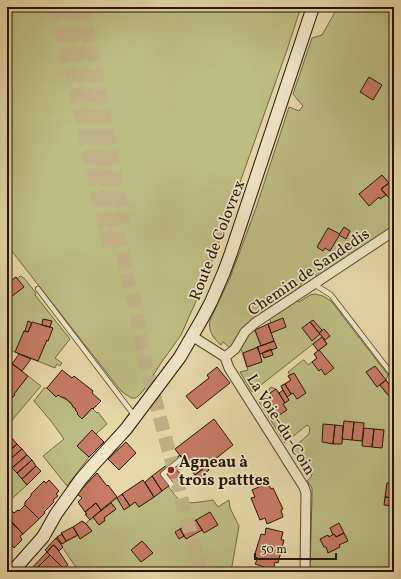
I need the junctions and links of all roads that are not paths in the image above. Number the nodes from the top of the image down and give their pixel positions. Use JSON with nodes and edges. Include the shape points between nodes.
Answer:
{"nodes":[{"id":1,"x":313,"y":7,"type":"edge"},
{"id":2,"x":394,"y":231,"type":"edge"},
{"id":3,"x":314,"y":284,"type":"junction"},
{"id":4,"x":38,"y":290,"type":"dead end"},
{"id":5,"x":192,"y":336,"type":"junction"},
{"id":6,"x":225,"y":357,"type":"junction"},
{"id":7,"x":394,"y":377,"type":"edge"},
{"id":8,"x":135,"y":416,"type":"junction"},
{"id":9,"x":180,"y":460,"type":"dead end"},
{"id":10,"x":171,"y":484,"type":"dead end"},
{"id":11,"x":12,"y":572,"type":"edge"},
{"id":12,"x":305,"y":572,"type":"edge"}],
"edges":[{"from":1,"to":5,"type":"street","name":"Route de Colovrex","via":[[231,253],[217,289]]},
{"from":2,"to":3,"type":"street","name":"Chemin de Sandedis"},
{"from":3,"to":6,"type":"street","name":"Chemin de Sandedis","via":[[255,323],[245,332],[235,349]]},
{"from":3,"to":7,"type":"lane","via":[[331,295]]},
{"from":4,"to":8,"type":"lane"},
{"from":5,"to":6,"type":"street"},
{"from":5,"to":8,"type":"street","name":"Route de Colovrex","via":[[180,357]]},
{"from":6,"to":12,"type":"street","name":"La Voie-du-Coin","via":[[229,368],[304,486]]},
{"from":8,"to":11,"type":"street","name":"Route de Colovrex","via":[[117,440],[81,478],[43,537]]},
{"from":9,"to":10,"type":"lane","bridge":true,"via":[[163,474]]}]}
